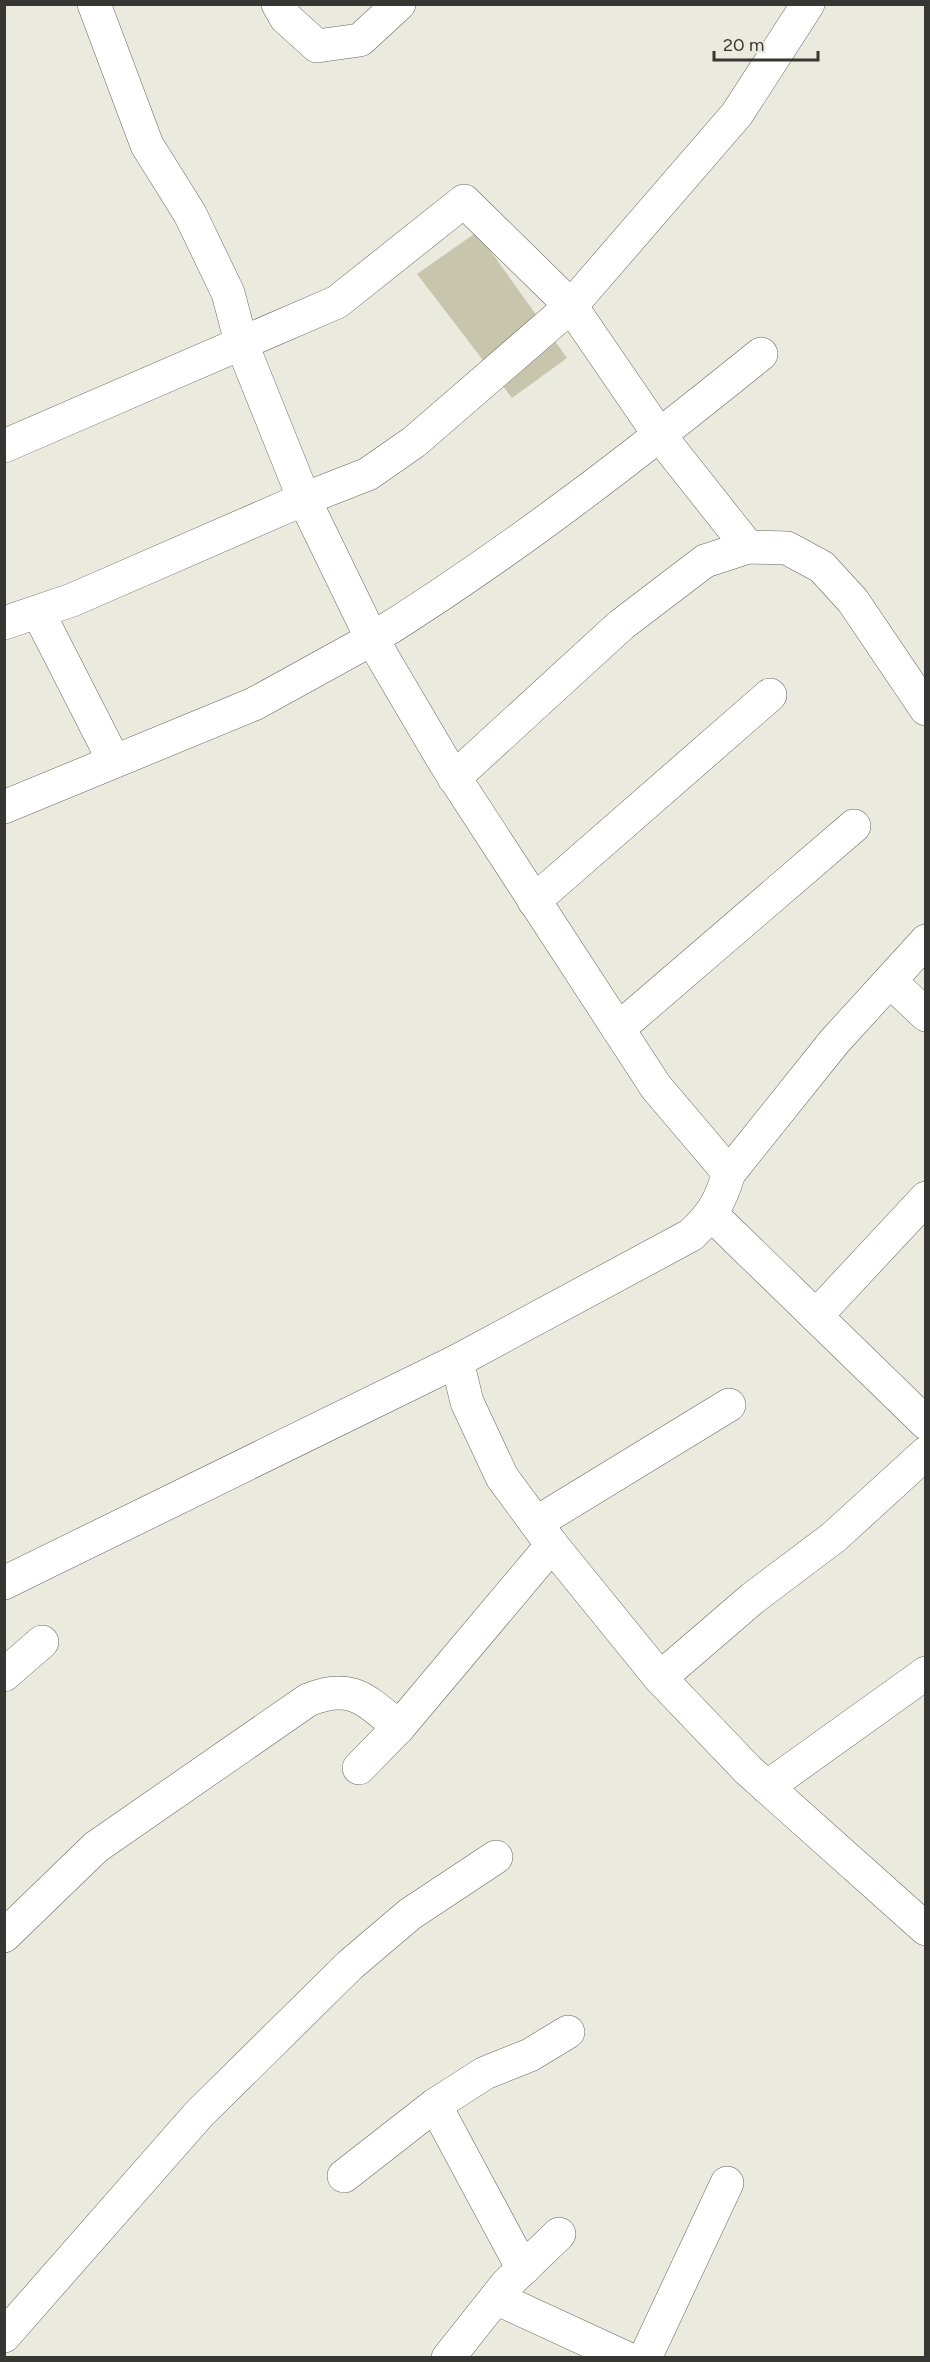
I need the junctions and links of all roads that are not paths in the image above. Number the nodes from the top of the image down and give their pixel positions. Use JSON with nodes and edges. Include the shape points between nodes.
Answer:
{"nodes":[{"id":1,"x":94,"y":4,"type":"edge"},
{"id":2,"x":278,"y":4,"type":"edge"},
{"id":3,"x":399,"y":4,"type":"edge"},
{"id":4,"x":808,"y":4,"type":"edge"},
{"id":5,"x":571,"y":306,"type":"junction"},
{"id":6,"x":241,"y":342,"type":"junction"},
{"id":7,"x":761,"y":354,"type":"dead end"},
{"id":8,"x":660,"y":435,"type":"junction"},
{"id":9,"x":4,"y":446,"type":"edge"},
{"id":10,"x":304,"y":498,"type":"junction"},
{"id":11,"x":748,"y":548,"type":"junction"},
{"id":12,"x":38,"y":612,"type":"junction"},
{"id":13,"x":4,"y":623,"type":"edge"},
{"id":14,"x":372,"y":639,"type":"junction"},
{"id":15,"x":770,"y":694,"type":"dead end"},
{"id":16,"x":926,"y":708,"type":"edge"},
{"id":17,"x":114,"y":761,"type":"junction"},
{"id":18,"x":454,"y":778,"type":"junction"},
{"id":19,"x":4,"y":807,"type":"edge"},
{"id":20,"x":854,"y":825,"type":"dead end"},
{"id":21,"x":534,"y":901,"type":"junction"},
{"id":22,"x":926,"y":941,"type":"edge"},
{"id":23,"x":890,"y":981,"type":"junction"},
{"id":24,"x":926,"y":1015,"type":"edge"},
{"id":25,"x":618,"y":1029,"type":"junction"},
{"id":26,"x":729,"y":1173,"type":"junction"},
{"id":27,"x":926,"y":1198,"type":"edge"},
{"id":28,"x":712,"y":1215,"type":"junction"},
{"id":29,"x":816,"y":1316,"type":"junction"},
{"id":30,"x":457,"y":1361,"type":"junction"},
{"id":31,"x":729,"y":1405,"type":"dead end"},
{"id":32,"x":926,"y":1423,"type":"edge"},
{"id":33,"x":926,"y":1452,"type":"edge"},
{"id":34,"x":544,"y":1534,"type":"junction"},
{"id":35,"x":4,"y":1583,"type":"edge"},
{"id":36,"x":42,"y":1642,"type":"dead end"},
{"id":37,"x":926,"y":1673,"type":"edge"},
{"id":38,"x":4,"y":1675,"type":"edge"},
{"id":39,"x":660,"y":1678,"type":"junction"},
{"id":40,"x":399,"y":1727,"type":"junction"},
{"id":41,"x":359,"y":1768,"type":"dead end"},
{"id":42,"x":767,"y":1787,"type":"junction"},
{"id":43,"x":496,"y":1857,"type":"dead end"},
{"id":44,"x":926,"y":1929,"type":"edge"},
{"id":45,"x":4,"y":1936,"type":"edge"},
{"id":46,"x":568,"y":2032,"type":"dead end"},
{"id":47,"x":435,"y":2105,"type":"junction"},
{"id":48,"x":344,"y":2176,"type":"dead end"},
{"id":49,"x":727,"y":2183,"type":"dead end"},
{"id":50,"x":559,"y":2234,"type":"dead end"},
{"id":51,"x":523,"y":2268,"type":"junction"},
{"id":52,"x":496,"y":2298,"type":"junction"},
{"id":53,"x":4,"y":2336,"type":"edge"},
{"id":54,"x":448,"y":2358,"type":"edge"},
{"id":55,"x":626,"y":2358,"type":"edge"},
{"id":56,"x":645,"y":2358,"type":"edge"}],
"edges":[{"from":1,"to":6,"type":"street","via":[[147,146],[190,214],[228,293]]},
{"from":2,"to":3,"type":"street","via":[[286,18],[316,46],[360,40]]},
{"from":4,"to":5,"type":"street","via":[[737,114]]},
{"from":5,"to":6,"type":"street","via":[[464,201],[337,302]]},
{"from":5,"to":8,"type":"street"},
{"from":5,"to":10,"type":"street","via":[[414,442],[368,474]]},
{"from":6,"to":9,"type":"street"},
{"from":6,"to":10,"type":"street"},
{"from":7,"to":8,"type":"street"},
{"from":8,"to":11,"type":"street"},
{"from":8,"to":14,"type":"street","via":[[452,590]]},
{"from":10,"to":12,"type":"street"},
{"from":10,"to":14,"type":"street"},
{"from":11,"to":16,"type":"street","via":[[787,548],[822,567],[853,601]]},
{"from":11,"to":18,"type":"street","via":[[705,561],[621,625]]},
{"from":12,"to":13,"type":"street"},
{"from":12,"to":17,"type":"street"},
{"from":14,"to":17,"type":"street","via":[[254,704]]},
{"from":14,"to":18,"type":"street"},
{"from":15,"to":21,"type":"street"},
{"from":17,"to":19,"type":"street"},
{"from":18,"to":21,"type":"street"},
{"from":20,"to":25,"type":"street"},
{"from":21,"to":25,"type":"street"},
{"from":22,"to":23,"type":"street"},
{"from":23,"to":24,"type":"street"},
{"from":23,"to":26,"type":"street","via":[[834,1042]]},
{"from":25,"to":26,"type":"street","via":[[656,1087]]},
{"from":26,"to":28,"type":"street"},
{"from":27,"to":29,"type":"street"},
{"from":28,"to":29,"type":"street"},
{"from":28,"to":30,"type":"street","via":[[691,1234]]},
{"from":29,"to":32,"type":"street"},
{"from":30,"to":34,"type":"street","via":[[467,1402],[502,1477]]},
{"from":30,"to":35,"type":"street"},
{"from":31,"to":34,"type":"street"},
{"from":33,"to":39,"type":"street","via":[[834,1537],[753,1598]]},
{"from":34,"to":39,"type":"street"},
{"from":34,"to":40,"type":"street"},
{"from":36,"to":38,"type":"street"},
{"from":37,"to":42,"type":"street"},
{"from":39,"to":42,"type":"street"},
{"from":40,"to":41,"type":"street"},
{"from":40,"to":45,"type":"street","via":[[369,1702],[346,1691],[308,1700],[96,1847]]},
{"from":42,"to":44,"type":"street"},
{"from":43,"to":53,"type":"street","via":[[411,1914],[350,1965],[199,2114]]},
{"from":46,"to":47,"type":"street","via":[[530,2055],[485,2073]]},
{"from":47,"to":48,"type":"street"},
{"from":47,"to":51,"type":"street"},
{"from":49,"to":56,"type":"street"},
{"from":50,"to":51,"type":"street"},
{"from":51,"to":52,"type":"street"},
{"from":52,"to":54,"type":"street"},
{"from":52,"to":55,"type":"street"}]}
